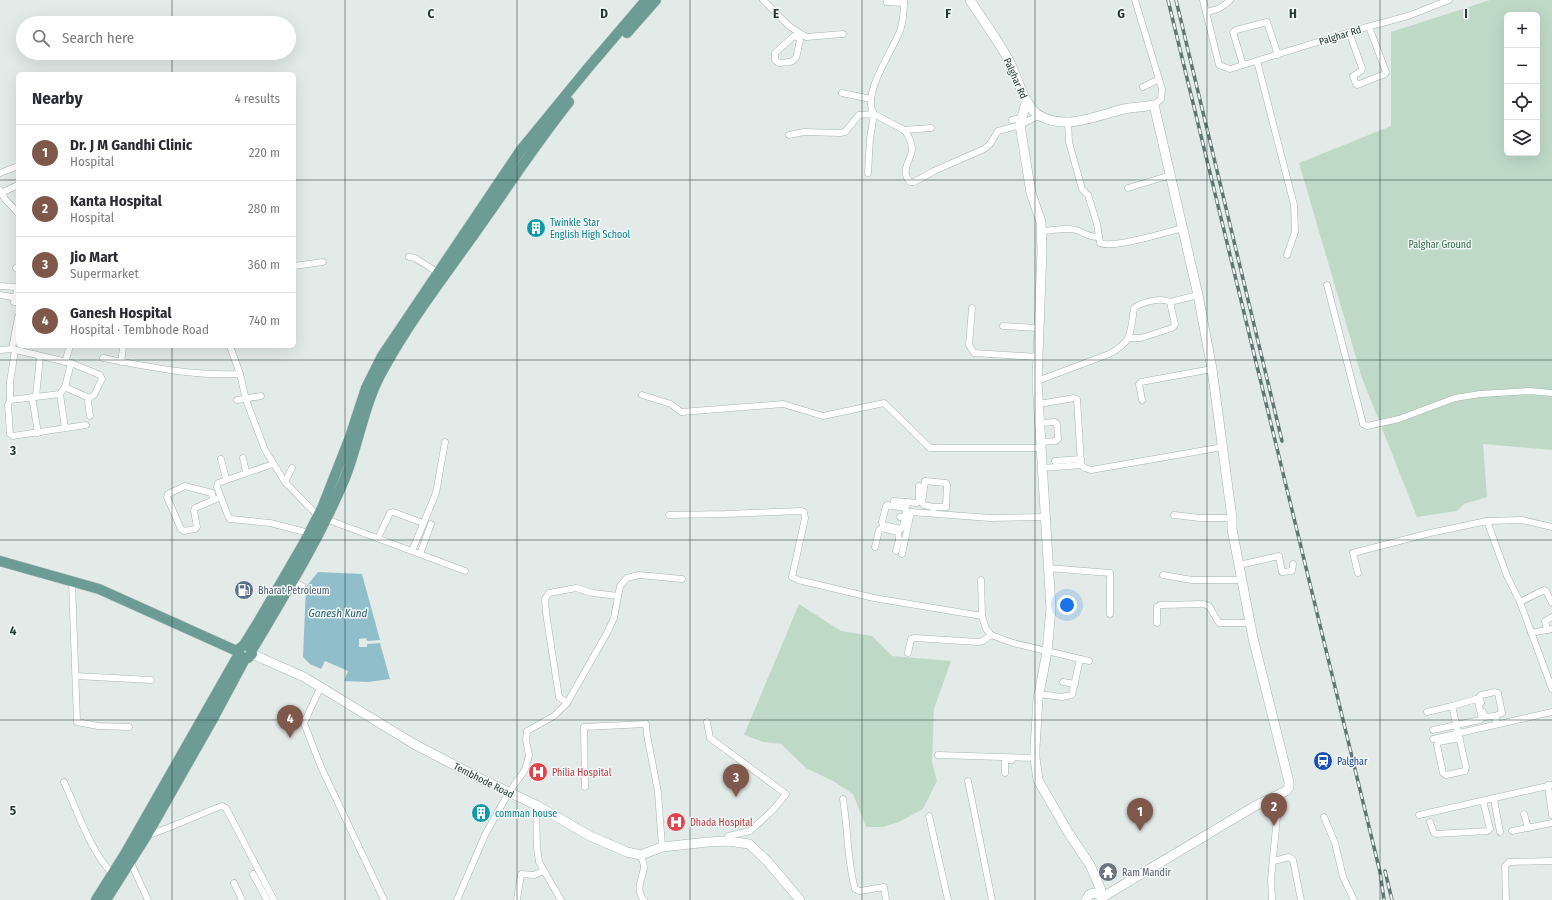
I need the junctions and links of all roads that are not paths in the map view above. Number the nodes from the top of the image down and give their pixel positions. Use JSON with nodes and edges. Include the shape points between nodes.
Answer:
{"nodes":[{"id":1,"x":646,"y":0,"type":"edge"},
{"id":2,"x":656,"y":0,"type":"edge"},
{"id":3,"x":763,"y":0,"type":"edge"},
{"id":4,"x":970,"y":0,"type":"edge"},
{"id":5,"x":1135,"y":0,"type":"edge"},
{"id":6,"x":1203,"y":0,"type":"edge"},
{"id":7,"x":1230,"y":0,"type":"edge"},
{"id":8,"x":1449,"y":0,"type":"edge"},
{"id":9,"x":887,"y":2,"type":"dead end"},
{"id":10,"x":904,"y":2,"type":"edge"},
{"id":11,"x":1206,"y":12,"type":"junction"},
{"id":12,"x":1369,"y":27,"type":"junction"},
{"id":13,"x":1349,"y":32,"type":"junction"},
{"id":14,"x":843,"y":34,"type":"dead end"},
{"id":15,"x":800,"y":36,"type":"junction"},
{"id":16,"x":1278,"y":55,"type":"junction"},
{"id":17,"x":1257,"y":61,"type":"junction"},
{"id":18,"x":1243,"y":65,"type":"junction"},
{"id":19,"x":1159,"y":79,"type":"junction"},
{"id":20,"x":1143,"y":87,"type":"dead end"},
{"id":21,"x":842,"y":93,"type":"dead end"},
{"id":22,"x":871,"y":99,"type":"junction"},
{"id":23,"x":1026,"y":102,"type":"junction"},
{"id":24,"x":1154,"y":105,"type":"junction"},
{"id":25,"x":874,"y":114,"type":"junction"},
{"id":26,"x":1038,"y":116,"type":"junction"},
{"id":27,"x":1018,"y":121,"type":"junction"},
{"id":28,"x":1068,"y":122,"type":"junction"},
{"id":29,"x":931,"y":128,"type":"dead end"},
{"id":30,"x":904,"y":130,"type":"junction"},
{"id":31,"x":789,"y":135,"type":"dead end"},
{"id":32,"x":16,"y":167,"type":"edge"},
{"id":33,"x":0,"y":173,"type":"edge"},
{"id":34,"x":868,"y":173,"type":"dead end"},
{"id":35,"x":1171,"y":175,"type":"junction"},
{"id":36,"x":16,"y":187,"type":"edge"},
{"id":37,"x":1128,"y":188,"type":"dead end"},
{"id":38,"x":1,"y":192,"type":"edge"},
{"id":39,"x":496,"y":194,"type":"junction"},
{"id":40,"x":16,"y":210,"type":"edge"},
{"id":41,"x":1183,"y":228,"type":"junction"},
{"id":42,"x":1041,"y":231,"type":"junction"},
{"id":43,"x":1099,"y":237,"type":"junction"},
{"id":44,"x":1287,"y":255,"type":"dead end"},
{"id":45,"x":454,"y":256,"type":"junction"},
{"id":46,"x":409,"y":257,"type":"dead end"},
{"id":47,"x":322,"y":262,"type":"dead end"},
{"id":48,"x":296,"y":266,"type":"edge"},
{"id":49,"x":437,"y":272,"type":"junction"},
{"id":50,"x":1327,"y":285,"type":"dead end"},
{"id":51,"x":0,"y":286,"type":"edge"},
{"id":52,"x":16,"y":287,"type":"edge"},
{"id":53,"x":0,"y":295,"type":"edge"},
{"id":54,"x":1198,"y":295,"type":"junction"},
{"id":55,"x":16,"y":300,"type":"edge"},
{"id":56,"x":1170,"y":302,"type":"junction"},
{"id":57,"x":972,"y":308,"type":"dead end"},
{"id":58,"x":1003,"y":326,"type":"dead end"},
{"id":59,"x":1039,"y":328,"type":"junction"},
{"id":60,"x":16,"y":330,"type":"edge"},
{"id":61,"x":1129,"y":338,"type":"junction"},
{"id":62,"x":70,"y":348,"type":"edge"},
{"id":63,"x":124,"y":348,"type":"edge"},
{"id":64,"x":231,"y":348,"type":"edge"},
{"id":65,"x":13,"y":349,"type":"junction"},
{"id":66,"x":0,"y":350,"type":"edge"},
{"id":67,"x":40,"y":356,"type":"junction"},
{"id":68,"x":1038,"y":357,"type":"junction"},
{"id":69,"x":103,"y":358,"type":"dead end"},
{"id":70,"x":121,"y":362,"type":"junction"},
{"id":71,"x":68,"y":363,"type":"junction"},
{"id":72,"x":1212,"y":369,"type":"junction"},
{"id":73,"x":240,"y":374,"type":"junction"},
{"id":74,"x":1037,"y":381,"type":"junction"},
{"id":75,"x":65,"y":387,"type":"junction"},
{"id":76,"x":1552,"y":393,"type":"edge"},
{"id":77,"x":60,"y":394,"type":"junction"},
{"id":78,"x":642,"y":395,"type":"dead end"},
{"id":79,"x":261,"y":396,"type":"dead end"},
{"id":80,"x":34,"y":397,"type":"junction"},
{"id":81,"x":89,"y":398,"type":"junction"},
{"id":82,"x":10,"y":400,"type":"junction"},
{"id":83,"x":237,"y":400,"type":"dead end"},
{"id":84,"x":246,"y":400,"type":"junction"},
{"id":85,"x":1142,"y":400,"type":"dead end"},
{"id":86,"x":1039,"y":404,"type":"junction"},
{"id":87,"x":90,"y":416,"type":"dead end"},
{"id":88,"x":1040,"y":423,"type":"junction"},
{"id":89,"x":86,"y":425,"type":"dead end"},
{"id":90,"x":65,"y":428,"type":"junction"},
{"id":91,"x":38,"y":432,"type":"junction"},
{"id":92,"x":445,"y":442,"type":"dead end"},
{"id":93,"x":1042,"y":445,"type":"junction"},
{"id":94,"x":1222,"y":447,"type":"junction"},
{"id":95,"x":243,"y":458,"type":"dead end"},
{"id":96,"x":221,"y":459,"type":"dead end"},
{"id":97,"x":1055,"y":461,"type":"dead end"},
{"id":98,"x":1081,"y":462,"type":"junction"},
{"id":99,"x":273,"y":464,"type":"junction"},
{"id":100,"x":292,"y":468,"type":"dead end"},
{"id":101,"x":1043,"y":468,"type":"junction"},
{"id":102,"x":246,"y":472,"type":"junction"},
{"id":103,"x":226,"y":479,"type":"junction"},
{"id":104,"x":284,"y":482,"type":"junction"},
{"id":105,"x":919,"y":486,"type":"dead end"},
{"id":106,"x":221,"y":497,"type":"junction"},
{"id":107,"x":213,"y":500,"type":"junction"},
{"id":108,"x":894,"y":501,"type":"dead end"},
{"id":109,"x":906,"y":502,"type":"junction"},
{"id":110,"x":933,"y":510,"type":"junction"},
{"id":111,"x":911,"y":512,"type":"junction"},
{"id":112,"x":669,"y":515,"type":"dead end"},
{"id":113,"x":1174,"y":515,"type":"dead end"},
{"id":114,"x":1046,"y":516,"type":"junction"},
{"id":115,"x":322,"y":517,"type":"junction"},
{"id":116,"x":905,"y":518,"type":"junction"},
{"id":117,"x":1232,"y":518,"type":"junction"},
{"id":118,"x":1488,"y":521,"type":"junction"},
{"id":119,"x":423,"y":523,"type":"junction"},
{"id":120,"x":431,"y":524,"type":"dead end"},
{"id":121,"x":1552,"y":527,"type":"edge"},
{"id":122,"x":309,"y":533,"type":"junction"},
{"id":123,"x":378,"y":538,"type":"junction"},
{"id":124,"x":902,"y":540,"type":"junction"},
{"id":125,"x":875,"y":547,"type":"dead end"},
{"id":126,"x":412,"y":551,"type":"junction"},
{"id":127,"x":900,"y":552,"type":"dead end"},
{"id":128,"x":420,"y":554,"type":"junction"},
{"id":129,"x":0,"y":562,"type":"edge"},
{"id":130,"x":1293,"y":564,"type":"dead end"},
{"id":131,"x":1239,"y":565,"type":"junction"},
{"id":132,"x":1048,"y":568,"type":"junction"},
{"id":133,"x":465,"y":570,"type":"dead end"},
{"id":134,"x":1358,"y":573,"type":"dead end"},
{"id":135,"x":1163,"y":575,"type":"dead end"},
{"id":136,"x":682,"y":580,"type":"dead end"},
{"id":137,"x":981,"y":580,"type":"dead end"},
{"id":138,"x":1242,"y":580,"type":"junction"},
{"id":139,"x":292,"y":581,"type":"junction"},
{"id":140,"x":72,"y":582,"type":"junction"},
{"id":141,"x":302,"y":586,"type":"dead end"},
{"id":142,"x":618,"y":596,"type":"junction"},
{"id":143,"x":1520,"y":602,"type":"junction"},
{"id":144,"x":1552,"y":603,"type":"edge"},
{"id":145,"x":1110,"y":614,"type":"dead end"},
{"id":146,"x":982,"y":616,"type":"junction"},
{"id":147,"x":1552,"y":617,"type":"edge"},
{"id":148,"x":1545,"y":621,"type":"junction"},
{"id":149,"x":1157,"y":623,"type":"dead end"},
{"id":150,"x":1250,"y":623,"type":"junction"},
{"id":151,"x":1538,"y":624,"type":"dead end"},
{"id":152,"x":1550,"y":629,"type":"edge"},
{"id":153,"x":1531,"y":633,"type":"junction"},
{"id":154,"x":991,"y":635,"type":"junction"},
{"id":155,"x":245,"y":652,"type":"junction"},
{"id":156,"x":1047,"y":652,"type":"junction"},
{"id":157,"x":908,"y":653,"type":"dead end"},
{"id":158,"x":1080,"y":659,"type":"junction"},
{"id":159,"x":1089,"y":661,"type":"dead end"},
{"id":160,"x":76,"y":676,"type":"junction"},
{"id":161,"x":151,"y":680,"type":"dead end"},
{"id":162,"x":1063,"y":682,"type":"dead end"},
{"id":163,"x":1075,"y":684,"type":"junction"},
{"id":164,"x":321,"y":686,"type":"junction"},
{"id":165,"x":1552,"y":689,"type":"edge"},
{"id":166,"x":1039,"y":694,"type":"junction"},
{"id":167,"x":567,"y":703,"type":"junction"},
{"id":168,"x":1452,"y":706,"type":"junction"},
{"id":169,"x":1427,"y":712,"type":"dead end"},
{"id":170,"x":1552,"y":712,"type":"edge"},
{"id":171,"x":1495,"y":716,"type":"junction"},
{"id":172,"x":707,"y":722,"type":"dead end"},
{"id":173,"x":1497,"y":724,"type":"junction"},
{"id":174,"x":1457,"y":725,"type":"junction"},
{"id":175,"x":129,"y":727,"type":"dead end"},
{"id":176,"x":1433,"y":730,"type":"dead end"},
{"id":177,"x":1459,"y":736,"type":"junction"},
{"id":178,"x":1433,"y":739,"type":"dead end"},
{"id":179,"x":938,"y":754,"type":"dead end"},
{"id":180,"x":1036,"y":759,"type":"junction"},
{"id":181,"x":1005,"y":773,"type":"dead end"},
{"id":182,"x":968,"y":781,"type":"dead end"},
{"id":183,"x":64,"y":782,"type":"dead end"},
{"id":184,"x":1550,"y":785,"type":"edge"},
{"id":185,"x":586,"y":787,"type":"dead end"},
{"id":186,"x":509,"y":792,"type":"junction"},
{"id":187,"x":1273,"y":798,"type":"junction"},
{"id":188,"x":843,"y":799,"type":"dead end"},
{"id":189,"x":1494,"y":799,"type":"junction"},
{"id":190,"x":1483,"y":801,"type":"junction"},
{"id":191,"x":536,"y":806,"type":"junction"},
{"id":192,"x":1524,"y":814,"type":"dead end"},
{"id":193,"x":1552,"y":814,"type":"edge"},
{"id":194,"x":1419,"y":815,"type":"dead end"},
{"id":195,"x":929,"y":816,"type":"dead end"},
{"id":196,"x":1324,"y":817,"type":"dead end"},
{"id":197,"x":1430,"y":822,"type":"dead end"},
{"id":198,"x":1552,"y":823,"type":"edge"},
{"id":199,"x":1528,"y":828,"type":"junction"},
{"id":200,"x":1512,"y":831,"type":"dead end"},
{"id":201,"x":1500,"y":832,"type":"dead end"},
{"id":202,"x":147,"y":835,"type":"junction"},
{"id":203,"x":728,"y":841,"type":"junction"},
{"id":204,"x":662,"y":847,"type":"junction"},
{"id":205,"x":641,"y":855,"type":"junction"},
{"id":206,"x":128,"y":858,"type":"junction"},
{"id":207,"x":1552,"y":860,"type":"edge"},
{"id":208,"x":1274,"y":861,"type":"junction"},
{"id":209,"x":543,"y":871,"type":"junction"},
{"id":210,"x":113,"y":874,"type":"junction"},
{"id":211,"x":253,"y":874,"type":"dead end"},
{"id":212,"x":234,"y":883,"type":"dead end"},
{"id":213,"x":265,"y":890,"type":"junction"},
{"id":214,"x":1101,"y":899,"type":"edge"},
{"id":215,"x":96,"y":900,"type":"edge"},
{"id":216,"x":106,"y":900,"type":"edge"},
{"id":217,"x":148,"y":900,"type":"edge"},
{"id":218,"x":242,"y":900,"type":"edge"},
{"id":219,"x":267,"y":900,"type":"edge"},
{"id":220,"x":274,"y":900,"type":"edge"},
{"id":221,"x":384,"y":900,"type":"edge"},
{"id":222,"x":457,"y":900,"type":"edge"},
{"id":223,"x":517,"y":900,"type":"edge"},
{"id":224,"x":561,"y":900,"type":"edge"},
{"id":225,"x":644,"y":900,"type":"edge"},
{"id":226,"x":800,"y":900,"type":"edge"},
{"id":227,"x":886,"y":900,"type":"edge"},
{"id":228,"x":948,"y":900,"type":"edge"},
{"id":229,"x":992,"y":900,"type":"edge"},
{"id":230,"x":1086,"y":900,"type":"edge"},
{"id":231,"x":1272,"y":900,"type":"edge"},
{"id":232,"x":1301,"y":900,"type":"edge"},
{"id":233,"x":1354,"y":900,"type":"edge"},
{"id":234,"x":1506,"y":900,"type":"edge"}],
"edges":[{"from":1,"to":39,"type":"main road","via":[[520,152]]},
{"from":2,"to":39,"type":"main road","via":[[606,56]]},
{"from":3,"to":15,"type":"street"},
{"from":4,"to":23,"type":"street","name":"Palghar Rd","via":[[1008,59]]},
{"from":5,"to":19,"type":"street"},
{"from":6,"to":11,"type":"street"},
{"from":7,"to":11,"type":"street","via":[[1220,9]]},
{"from":8,"to":12,"type":"street","name":"Palghar Rd","via":[[1408,16]]},
{"from":9,"to":10,"type":"street"},
{"from":10,"to":22,"type":"street","via":[[901,30],[875,84]]},
{"from":11,"to":18,"type":"street","name":"Palghar Rd","via":[[1219,65],[1230,69]]},
{"from":12,"to":13,"type":"street","name":"Palghar Rd"},
{"from":12,"to":13,"type":"street","via":[[1386,72],[1358,85],[1353,76],[1362,68]]},
{"from":13,"to":16,"type":"street","name":"Palghar Rd"},
{"from":14,"to":15,"type":"street"},
{"from":15,"to":15,"type":"street","via":[[798,54],[794,60],[779,63],[775,60],[775,53],[784,44],[794,36]]},
{"from":16,"to":17,"type":"street","name":"Palghar Rd"},
{"from":16,"to":18,"type":"street","via":[[1267,22],[1236,30],[1233,32]]},
{"from":17,"to":18,"type":"street","name":"Palghar Rd"},
{"from":17,"to":44,"type":"street","via":[[1294,205],[1296,232]]},
{"from":19,"to":20,"type":"street"},
{"from":19,"to":24,"type":"street","via":[[1163,92]]},
{"from":21,"to":22,"type":"street"},
{"from":22,"to":25,"type":"street"},
{"from":23,"to":26,"type":"street","name":"Palghar Rd"},
{"from":23,"to":27,"type":"street"},
{"from":24,"to":28,"type":"street"},
{"from":24,"to":35,"type":"street"},
{"from":25,"to":30,"type":"street"},
{"from":25,"to":31,"type":"street","via":[[859,115],[845,132],[804,132]]},
{"from":25,"to":34,"type":"street"},
{"from":26,"to":27,"type":"street"},
{"from":26,"to":28,"type":"street","via":[[1045,120]]},
{"from":27,"to":30,"type":"street","via":[[998,131],[990,144],[984,148],[914,182],[907,179],[906,164],[912,154],[912,148],[908,134]]},
{"from":27,"to":42,"type":"street","via":[[1031,193],[1041,222]]},
{"from":28,"to":43,"type":"street","via":[[1069,142],[1082,189],[1088,194]]},
{"from":29,"to":30,"type":"street"},
{"from":32,"to":33,"type":"street"},
{"from":35,"to":37,"type":"street"},
{"from":35,"to":41,"type":"street"},
{"from":36,"to":38,"type":"street"},
{"from":38,"to":40,"type":"street"},
{"from":39,"to":45,"type":"main road"},
{"from":41,"to":43,"type":"street","via":[[1131,242],[1105,245],[1100,242]]},
{"from":41,"to":54,"type":"street"},
{"from":42,"to":43,"type":"street","via":[[1070,229],[1091,237]]},
{"from":42,"to":59,"type":"street"},
{"from":45,"to":49,"type":"main road"},
{"from":45,"to":115,"type":"main road","via":[[382,371],[346,476]]},
{"from":46,"to":49,"type":"street","via":[[416,258]]},
{"from":47,"to":48,"type":"street"},
{"from":49,"to":115,"type":"main road","via":[[382,356],[366,388],[322,508]]},
{"from":50,"to":76,"type":"street","via":[[1363,424],[1367,426],[1399,419],[1455,398],[1529,391]]},
{"from":51,"to":52,"type":"street"},
{"from":53,"to":55,"type":"street"},
{"from":54,"to":56,"type":"street"},
{"from":54,"to":72,"type":"street"},
{"from":56,"to":61,"type":"street","via":[[1166,299],[1140,304],[1134,308]]},
{"from":56,"to":61,"type":"street","via":[[1175,325],[1172,328],[1141,338]]},
{"from":57,"to":68,"type":"street","via":[[969,345],[974,353]]},
{"from":58,"to":59,"type":"street"},
{"from":59,"to":68,"type":"street"},
{"from":60,"to":65,"type":"street"},
{"from":61,"to":74,"type":"street","via":[[1120,348],[1109,354]]},
{"from":62,"to":71,"type":"street"},
{"from":63,"to":70,"type":"street"},
{"from":64,"to":73,"type":"street"},
{"from":65,"to":66,"type":"street"},
{"from":65,"to":67,"type":"street"},
{"from":65,"to":82,"type":"street"},
{"from":67,"to":71,"type":"street"},
{"from":67,"to":80,"type":"street"},
{"from":68,"to":74,"type":"street"},
{"from":69,"to":70,"type":"street"},
{"from":70,"to":73,"type":"street","via":[[191,374]]},
{"from":71,"to":75,"type":"street"},
{"from":71,"to":81,"type":"street","via":[[100,375],[102,379],[94,395]]},
{"from":72,"to":85,"type":"street","via":[[1141,382],[1139,384]]},
{"from":72,"to":94,"type":"street"},
{"from":73,"to":84,"type":"street"},
{"from":74,"to":86,"type":"street"},
{"from":75,"to":77,"type":"street"},
{"from":75,"to":81,"type":"street"},
{"from":77,"to":80,"type":"street"},
{"from":77,"to":90,"type":"street"},
{"from":78,"to":93,"type":"street","via":[[671,404],[681,412],[783,404],[823,416],[884,403],[930,448]]},
{"from":79,"to":84,"type":"street"},
{"from":80,"to":82,"type":"street"},
{"from":80,"to":91,"type":"street"},
{"from":81,"to":87,"type":"street"},
{"from":82,"to":91,"type":"street","via":[[10,434],[13,436]]},
{"from":83,"to":84,"type":"street"},
{"from":84,"to":99,"type":"street","via":[[264,450]]},
{"from":86,"to":88,"type":"street"},
{"from":86,"to":98,"type":"street","via":[[1077,399]]},
{"from":88,"to":93,"type":"street"},
{"from":88,"to":93,"type":"street","via":[[1057,424],[1058,439]]},
{"from":89,"to":90,"type":"street"},
{"from":90,"to":91,"type":"street"},
{"from":92,"to":119,"type":"street","via":[[436,493]]},
{"from":93,"to":101,"type":"street"},
{"from":94,"to":98,"type":"street","via":[[1091,470]]},
{"from":94,"to":117,"type":"street"},
{"from":95,"to":102,"type":"street"},
{"from":96,"to":103,"type":"street"},
{"from":97,"to":98,"type":"street"},
{"from":98,"to":101,"type":"street"},
{"from":99,"to":102,"type":"street"},
{"from":99,"to":104,"type":"street"},
{"from":100,"to":104,"type":"street"},
{"from":101,"to":114,"type":"street"},
{"from":102,"to":103,"type":"street"},
{"from":103,"to":106,"type":"street","via":[[218,483]]},
{"from":104,"to":115,"type":"street"},
{"from":105,"to":109,"type":"street","via":[[919,501]]},
{"from":106,"to":107,"type":"street"},
{"from":106,"to":122,"type":"street","via":[[230,518],[270,522]]},
{"from":107,"to":107,"type":"street","via":[[195,508],[197,527],[184,530],[181,529],[168,494],[185,486],[212,493]]},
{"from":108,"to":109,"type":"street"},
{"from":109,"to":111,"type":"street"},
{"from":110,"to":110,"type":"street","via":[[946,507],[947,485],[925,481],[922,503]]},
{"from":110,"to":111,"type":"street"},
{"from":110,"to":114,"type":"street","via":[[990,518]]},
{"from":111,"to":116,"type":"street"},
{"from":112,"to":146,"type":"street","via":[[801,511],[804,512],[805,518],[792,577],[874,598]]},
{"from":113,"to":117,"type":"street"},
{"from":114,"to":132,"type":"street"},
{"from":115,"to":122,"type":"main road"},
{"from":115,"to":123,"type":"street"},
{"from":115,"to":139,"type":"main road"},
{"from":116,"to":116,"type":"street","via":[[903,528],[883,525],[882,522],[887,505],[905,508]]},
{"from":116,"to":124,"type":"street"},
{"from":117,"to":131,"type":"street"},
{"from":118,"to":121,"type":"street","via":[[1522,520]]},
{"from":118,"to":134,"type":"street","via":[[1353,553]]},
{"from":118,"to":143,"type":"street"},
{"from":119,"to":123,"type":"street","via":[[393,512],[390,513]]},
{"from":119,"to":126,"type":"street"},
{"from":120,"to":128,"type":"street"},
{"from":122,"to":155,"type":"main road"},
{"from":123,"to":126,"type":"street"},
{"from":124,"to":125,"type":"street","via":[[898,532],[882,528],[879,530]]},
{"from":124,"to":127,"type":"street"},
{"from":126,"to":128,"type":"street"},
{"from":128,"to":133,"type":"street"},
{"from":129,"to":140,"type":"main road"},
{"from":130,"to":131,"type":"street","via":[[1292,570],[1282,572],[1279,556]]},
{"from":131,"to":138,"type":"street"},
{"from":132,"to":145,"type":"street","via":[[1110,574]]},
{"from":132,"to":156,"type":"street","via":[[1051,608]]},
{"from":135,"to":138,"type":"street","via":[[1192,580]]},
{"from":136,"to":142,"type":"street","via":[[639,574],[627,578],[620,586]]},
{"from":137,"to":146,"type":"street"},
{"from":138,"to":150,"type":"street"},
{"from":139,"to":141,"type":"street"},
{"from":139,"to":155,"type":"main road"},
{"from":140,"to":155,"type":"main road","via":[[99,589]]},
{"from":140,"to":160,"type":"street"},
{"from":142,"to":167,"type":"street","via":[[614,618],[607,633]]},
{"from":142,"to":167,"type":"street","via":[[576,588],[549,593],[545,599],[559,697]]},
{"from":143,"to":144,"type":"street","via":[[1544,590]]},
{"from":143,"to":153,"type":"street"},
{"from":146,"to":154,"type":"street"},
{"from":147,"to":148,"type":"street"},
{"from":148,"to":151,"type":"street"},
{"from":148,"to":152,"type":"street"},
{"from":149,"to":150,"type":"street","via":[[1157,607],[1160,604],[1189,604],[1209,606],[1219,623]]},
{"from":150,"to":187,"type":"street","via":[[1289,782],[1286,791]]},
{"from":152,"to":153,"type":"street"},
{"from":153,"to":165,"type":"street"},
{"from":154,"to":156,"type":"street"},
{"from":154,"to":157,"type":"street","via":[[978,642],[915,638],[911,639]]},
{"from":155,"to":164,"type":"street","name":"Tembhode Road"},
{"from":155,"to":202,"type":"main road","via":[[214,718]]},
{"from":155,"to":206,"type":"main road"},
{"from":156,"to":158,"type":"street"},
{"from":156,"to":166,"type":"street"},
{"from":158,"to":159,"type":"street"},
{"from":158,"to":163,"type":"street"},
{"from":160,"to":161,"type":"street"},
{"from":160,"to":175,"type":"street","via":[[77,722]]},
{"from":162,"to":163,"type":"street"},
{"from":163,"to":166,"type":"street","via":[[1074,693],[1069,696]]},
{"from":164,"to":186,"type":"street","name":"Tembhode Road","via":[[414,744]]},
{"from":164,"to":221,"type":"street","via":[[304,723],[321,767]]},
{"from":166,"to":180,"type":"street","via":[[1034,748]]},
{"from":167,"to":186,"type":"street","via":[[554,716],[527,731],[529,755],[525,770]]},
{"from":168,"to":169,"type":"street"},
{"from":168,"to":174,"type":"street"},
{"from":168,"to":174,"type":"street","via":[[1476,699],[1478,702],[1482,718]]},
{"from":170,"to":173,"type":"street"},
{"from":171,"to":171,"type":"street","via":[[1502,713],[1498,693],[1481,695],[1479,697],[1484,717]]},
{"from":171,"to":173,"type":"street"},
{"from":172,"to":203,"type":"street","via":[[710,738],[786,794],[774,810],[750,831],[728,836]]},
{"from":173,"to":177,"type":"street"},
{"from":174,"to":176,"type":"street"},
{"from":174,"to":177,"type":"street"},
{"from":177,"to":177,"type":"street","via":[[1466,771],[1446,775],[1443,773],[1437,745],[1439,742]]},
{"from":177,"to":178,"type":"street"},
{"from":179,"to":180,"type":"street"},
{"from":180,"to":181,"type":"street","via":[[1007,760]]},
{"from":180,"to":214,"type":"street","via":[[1038,780],[1090,865],[1101,890]]},
{"from":182,"to":229,"type":"street"},
{"from":183,"to":210,"type":"street","via":[[87,834],[106,867]]},
{"from":184,"to":189,"type":"street"},
{"from":184,"to":193,"type":"street"},
{"from":185,"to":204,"type":"street","via":[[584,727],[646,724],[658,792]]},
{"from":186,"to":191,"type":"street","name":"Tembhode Road"},
{"from":186,"to":222,"type":"street","via":[[485,835]]},
{"from":187,"to":208,"type":"street","via":[[1277,817]]},
{"from":187,"to":214,"type":"street"},
{"from":188,"to":227,"type":"street","via":[[847,845],[855,890],[884,887]]},
{"from":189,"to":190,"type":"street"},
{"from":189,"to":201,"type":"street"},
{"from":190,"to":194,"type":"street"},
{"from":190,"to":197,"type":"street","via":[[1490,829],[1488,831],[1436,834]]},
{"from":191,"to":205,"type":"street","name":"Tembhode Road","via":[[590,836],[627,852]]},
{"from":191,"to":209,"type":"street","via":[[536,847]]},
{"from":192,"to":199,"type":"street"},
{"from":195,"to":228,"type":"street"},
{"from":196,"to":233,"type":"street","via":[[1335,844],[1343,877]]},
{"from":198,"to":199,"type":"street"},
{"from":199,"to":200,"type":"street"},
{"from":202,"to":206,"type":"main road"},
{"from":202,"to":213,"type":"street","via":[[222,806],[226,808]]},
{"from":203,"to":204,"type":"street"},
{"from":203,"to":226,"type":"street","via":[[749,844]]},
{"from":204,"to":205,"type":"street"},
{"from":205,"to":225,"type":"street","via":[[644,866],[639,887]]},
{"from":206,"to":210,"type":"main road"},
{"from":206,"to":216,"type":"main road"},
{"from":206,"to":217,"type":"street"},
{"from":207,"to":234,"type":"street","via":[[1510,862],[1505,866]]},
{"from":208,"to":231,"type":"street","via":[[1271,879]]},
{"from":208,"to":232,"type":"street","via":[[1289,857],[1293,860]]},
{"from":209,"to":223,"type":"street","via":[[534,875],[521,874]]},
{"from":209,"to":224,"type":"street"},
{"from":210,"to":215,"type":"main road"},
{"from":211,"to":213,"type":"street"},
{"from":212,"to":218,"type":"street"},
{"from":213,"to":219,"type":"street"},
{"from":213,"to":220,"type":"street"},
{"from":214,"to":230,"type":"street","via":[[1093,893]]}]}
